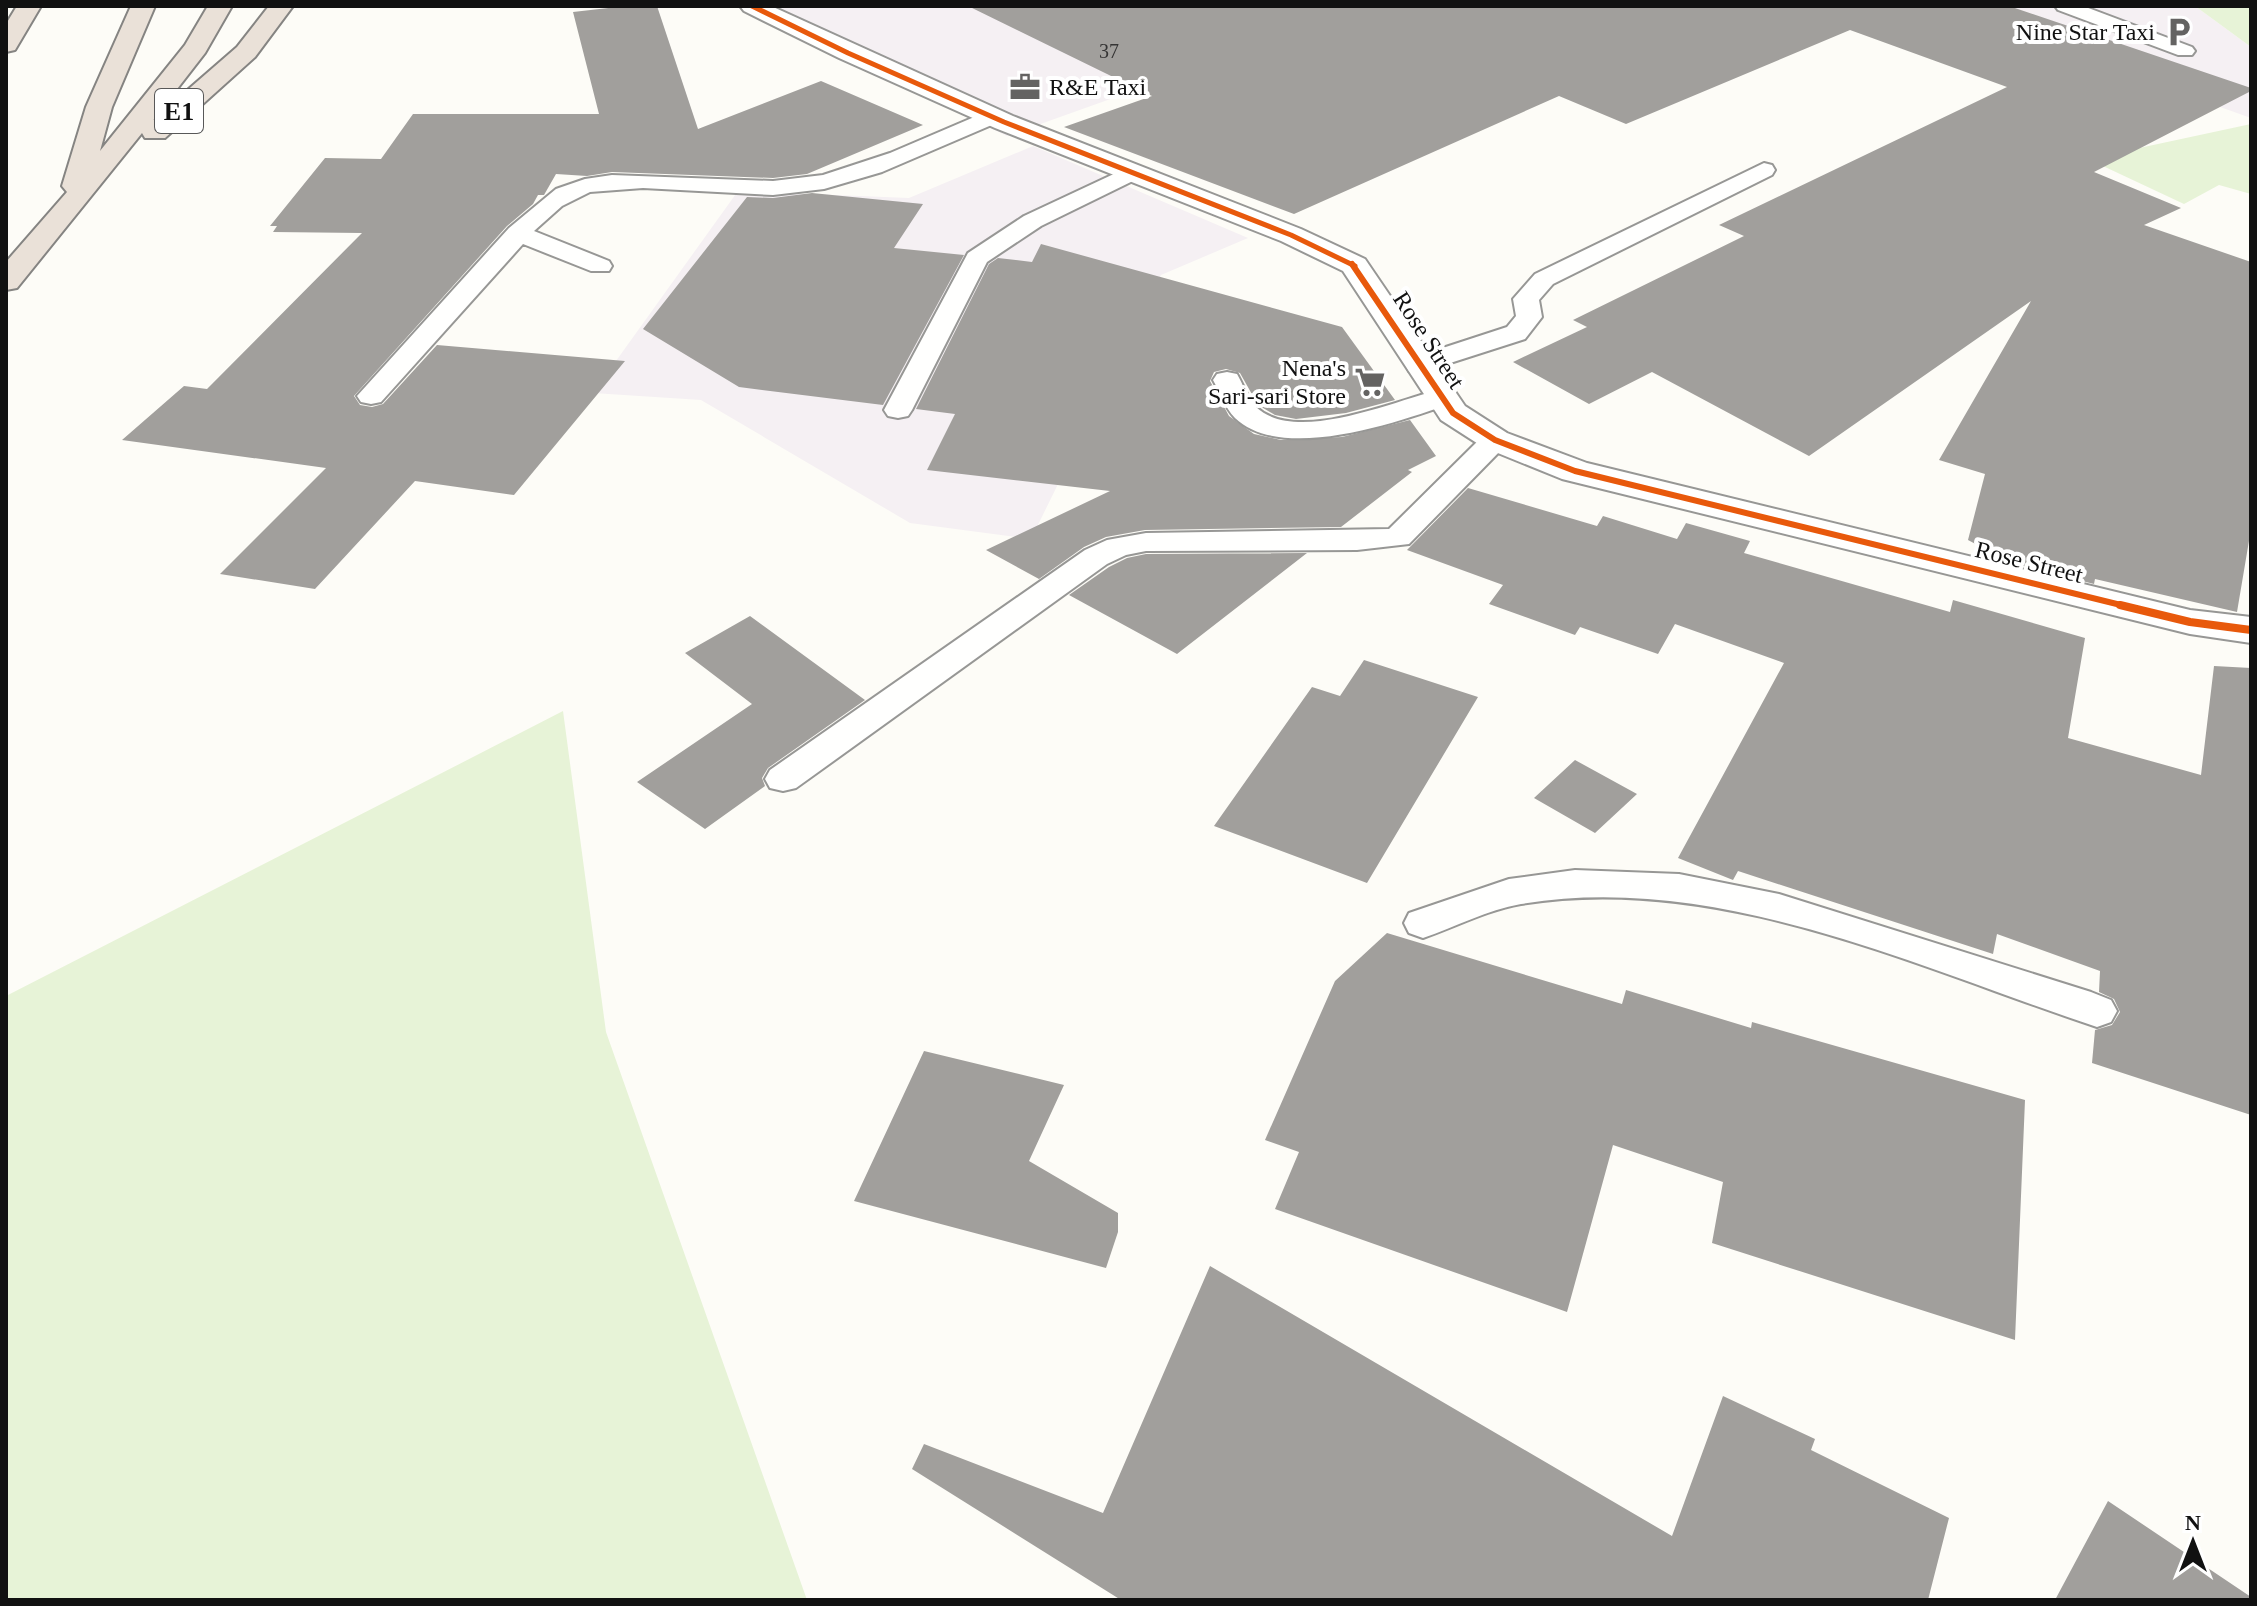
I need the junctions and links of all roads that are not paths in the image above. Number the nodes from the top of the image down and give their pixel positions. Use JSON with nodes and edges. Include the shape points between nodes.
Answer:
{"nodes":[{"id":1,"x":29,"y":6,"type":"edge"},
{"id":2,"x":143,"y":6,"type":"edge"},
{"id":3,"x":220,"y":6,"type":"edge"},
{"id":4,"x":281,"y":6,"type":"edge"},
{"id":5,"x":752,"y":6,"type":"edge"},
{"id":6,"x":2065,"y":6,"type":"edge"},
{"id":7,"x":6,"y":45,"type":"edge"},
{"id":8,"x":2185,"y":51,"type":"dead end"},
{"id":9,"x":993,"y":116,"type":"junction"},
{"id":10,"x":1764,"y":170,"type":"dead end"},
{"id":11,"x":1133,"y":172,"type":"junction"},
{"id":12,"x":69,"y":208,"type":"junction"},
{"id":13,"x":518,"y":233,"type":"junction"},
{"id":14,"x":600,"y":266,"type":"dead end"},
{"id":15,"x":6,"y":281,"type":"edge"},
{"id":16,"x":1419,"y":365,"type":"junction"},
{"id":17,"x":1227,"y":380,"type":"dead end"},
{"id":18,"x":371,"y":396,"type":"dead end"},
{"id":19,"x":1442,"y":397,"type":"junction"},
{"id":20,"x":898,"y":410,"type":"dead end"},
{"id":21,"x":1495,"y":440,"type":"junction"},
{"id":22,"x":2251,"y":630,"type":"edge"},
{"id":23,"x":783,"y":779,"type":"dead end"},
{"id":24,"x":1423,"y":923,"type":"dead end"},
{"id":25,"x":2097,"y":1011,"type":"dead end"}],
"edges":[{"from":1,"to":7,"type":"highway"},
{"from":2,"to":12,"type":"highway","number":"E1","via":[[99,107]]},
{"from":3,"to":12,"type":"highway","number":"E1","via":[[196,48]]},
{"from":4,"to":12,"type":"highway","number":"E1","via":[[246,52]]},
{"from":5,"to":9,"type":"street","name":"Rose Street"},
{"from":6,"to":8,"type":"lane"},
{"from":9,"to":11,"type":"street","name":"Rose Street"},
{"from":9,"to":13,"type":"lane","via":[[896,157],[810,185],[760,189],[585,184],[562,194]]},
{"from":10,"to":16,"type":"lane","via":[[1544,279],[1526,299],[1529,317],[1516,333]]},
{"from":11,"to":16,"type":"street","name":"Rose Street","via":[[1354,265]]},
{"from":11,"to":20,"type":"lane","via":[[1037,218],[977,258]]},
{"from":12,"to":15,"type":"highway","number":"E1"},
{"from":13,"to":14,"type":"lane"},
{"from":13,"to":18,"type":"lane"},
{"from":16,"to":19,"type":"street","name":"Rose Street"},
{"from":17,"to":19,"type":"lane","via":[[1246,414],[1272,428],[1305,431],[1409,410]]},
{"from":19,"to":21,"type":"street","name":"Rose Street","via":[[1453,413]]},
{"from":21,"to":22,"type":"street","name":"Rose Street","via":[[1575,471],[2190,622]]},
{"from":21,"to":23,"type":"lane","via":[[1398,538],[1146,542],[1096,557]]},
{"from":24,"to":25,"type":"lane","via":[[1532,889],[1664,886],[1730,894],[1801,912]]}]}
